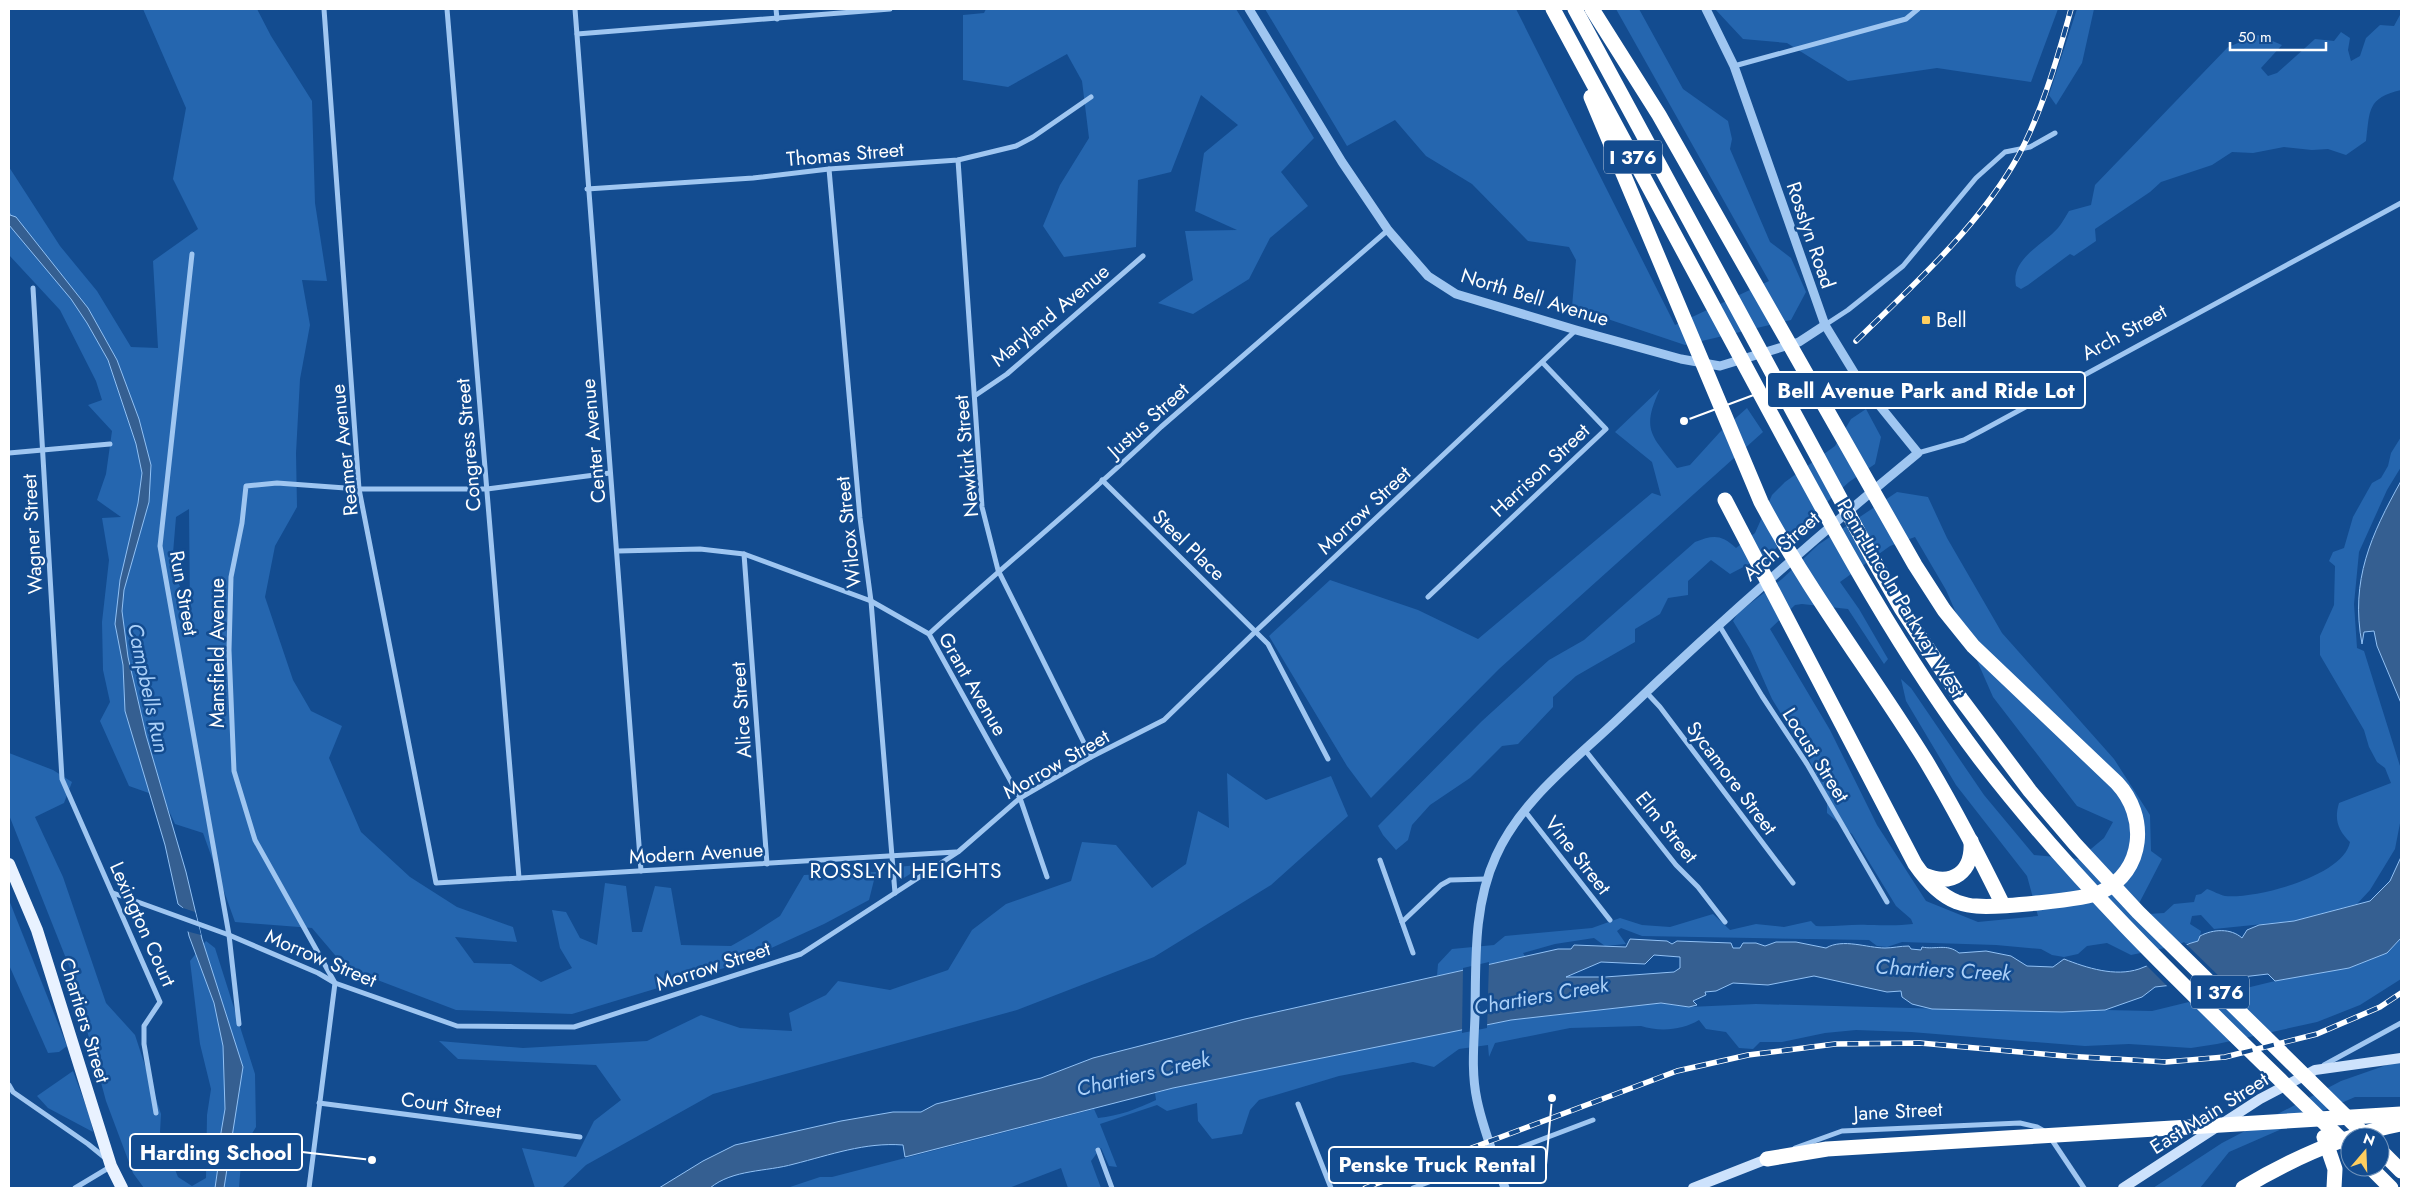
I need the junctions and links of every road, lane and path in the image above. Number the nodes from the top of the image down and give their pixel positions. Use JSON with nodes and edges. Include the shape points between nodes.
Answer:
{"nodes":[{"id":1,"x":324,"y":9,"type":"edge"},
{"id":2,"x":447,"y":9,"type":"edge"},
{"id":3,"x":575,"y":9,"type":"edge"},
{"id":4,"x":776,"y":9,"type":"edge"},
{"id":5,"x":890,"y":9,"type":"edge"},
{"id":6,"x":1249,"y":9,"type":"edge"},
{"id":7,"x":1553,"y":9,"type":"edge"},
{"id":8,"x":1575,"y":9,"type":"edge"},
{"id":9,"x":1592,"y":9,"type":"edge"},
{"id":10,"x":1706,"y":9,"type":"edge"},
{"id":11,"x":1918,"y":9,"type":"edge"},
{"id":12,"x":777,"y":19,"type":"junction"},
{"id":13,"x":577,"y":34,"type":"junction"},
{"id":14,"x":1734,"y":66,"type":"junction"},
{"id":15,"x":1091,"y":98,"type":"dead end"},
{"id":16,"x":2055,"y":133,"type":"dead end"},
{"id":17,"x":958,"y":160,"type":"junction"},
{"id":18,"x":829,"y":169,"type":"junction"},
{"id":19,"x":587,"y":189,"type":"junction"},
{"id":20,"x":2401,"y":202,"type":"edge"},
{"id":21,"x":1388,"y":230,"type":"junction"},
{"id":22,"x":192,"y":254,"type":"dead end"},
{"id":23,"x":1143,"y":256,"type":"dead end"},
{"id":24,"x":33,"y":288,"type":"dead end"},
{"id":25,"x":1824,"y":325,"type":"junction"},
{"id":26,"x":1576,"y":330,"type":"junction"},
{"id":27,"x":1543,"y":364,"type":"junction"},
{"id":28,"x":976,"y":395,"type":"junction"},
{"id":29,"x":110,"y":444,"type":"dead end"},
{"id":30,"x":42,"y":451,"type":"junction"},
{"id":31,"x":9,"y":453,"type":"edge"},
{"id":32,"x":1918,"y":453,"type":"junction"},
{"id":33,"x":610,"y":473,"type":"junction"},
{"id":34,"x":1102,"y":480,"type":"junction"},
{"id":35,"x":360,"y":488,"type":"junction"},
{"id":36,"x":487,"y":489,"type":"junction"},
{"id":37,"x":1725,"y":500,"type":"dead end"},
{"id":38,"x":618,"y":551,"type":"junction"},
{"id":39,"x":744,"y":554,"type":"junction"},
{"id":40,"x":998,"y":570,"type":"junction"},
{"id":41,"x":1428,"y":597,"type":"dead end"},
{"id":42,"x":871,"y":601,"type":"junction"},
{"id":43,"x":1719,"y":624,"type":"junction"},
{"id":44,"x":1256,"y":631,"type":"junction"},
{"id":45,"x":929,"y":634,"type":"junction"},
{"id":46,"x":1646,"y":692,"type":"junction"},
{"id":47,"x":1585,"y":750,"type":"junction"},
{"id":48,"x":1091,"y":757,"type":"junction"},
{"id":49,"x":1328,"y":759,"type":"dead end"},
{"id":50,"x":62,"y":779,"type":"joint"},
{"id":51,"x":1020,"y":798,"type":"junction"},
{"id":52,"x":1523,"y":810,"type":"junction"},
{"id":53,"x":1971,"y":839,"type":"junction"},
{"id":54,"x":958,"y":852,"type":"junction"},
{"id":55,"x":890,"y":856,"type":"junction"},
{"id":56,"x":1380,"y":860,"type":"dead end"},
{"id":57,"x":9,"y":864,"type":"edge"},
{"id":58,"x":767,"y":864,"type":"junction"},
{"id":59,"x":641,"y":870,"type":"junction"},
{"id":60,"x":1922,"y":874,"type":"junction"},
{"id":61,"x":1047,"y":877,"type":"dead end"},
{"id":62,"x":519,"y":878,"type":"junction"},
{"id":63,"x":1486,"y":879,"type":"junction"},
{"id":64,"x":436,"y":883,"type":"joint"},
{"id":65,"x":1793,"y":883,"type":"dead end"},
{"id":66,"x":113,"y":893,"type":"junction"},
{"id":67,"x":895,"y":893,"type":"junction"},
{"id":68,"x":1887,"y":902,"type":"dead end"},
{"id":69,"x":2003,"y":905,"type":"junction"},
{"id":70,"x":1610,"y":920,"type":"dead end"},
{"id":71,"x":1402,"y":922,"type":"junction"},
{"id":72,"x":1725,"y":922,"type":"dead end"},
{"id":73,"x":229,"y":935,"type":"junction"},
{"id":74,"x":1413,"y":953,"type":"dead end"},
{"id":75,"x":334,"y":984,"type":"junction"},
{"id":76,"x":2401,"y":1023,"type":"edge"},
{"id":77,"x":240,"y":1024,"type":"dead end"},
{"id":78,"x":2401,"y":1058,"type":"edge"},
{"id":79,"x":2314,"y":1070,"type":"junction"},
{"id":80,"x":9,"y":1086,"type":"edge"},
{"id":81,"x":319,"y":1103,"type":"junction"},
{"id":82,"x":1298,"y":1104,"type":"dead end"},
{"id":83,"x":2307,"y":1106,"type":"junction"},
{"id":84,"x":156,"y":1113,"type":"dead end"},
{"id":85,"x":2401,"y":1114,"type":"edge"},
{"id":86,"x":1593,"y":1120,"type":"dead end"},
{"id":87,"x":2401,"y":1124,"type":"edge"},
{"id":88,"x":2357,"y":1127,"type":"edge"},
{"id":89,"x":580,"y":1137,"type":"dead end"},
{"id":90,"x":2340,"y":1138,"type":"edge"},
{"id":91,"x":1098,"y":1150,"type":"dead end"},
{"id":92,"x":1495,"y":1158,"type":"junction"},
{"id":93,"x":1767,"y":1160,"type":"junction"},
{"id":94,"x":2390,"y":1160,"type":"edge"},
{"id":95,"x":111,"y":1166,"type":"junction"},
{"id":96,"x":2401,"y":1171,"type":"edge"},
{"id":97,"x":2380,"y":1177,"type":"edge"},
{"id":98,"x":2334,"y":1183,"type":"edge"},
{"id":99,"x":75,"y":1188,"type":"edge"},
{"id":100,"x":122,"y":1188,"type":"edge"},
{"id":101,"x":309,"y":1188,"type":"edge"},
{"id":102,"x":1112,"y":1188,"type":"edge"},
{"id":103,"x":1331,"y":1188,"type":"edge"},
{"id":104,"x":1413,"y":1188,"type":"edge"},
{"id":105,"x":1505,"y":1188,"type":"edge"},
{"id":106,"x":1692,"y":1188,"type":"edge"},
{"id":107,"x":2084,"y":1188,"type":"edge"},
{"id":108,"x":2123,"y":1188,"type":"edge"},
{"id":109,"x":2244,"y":1188,"type":"edge"},
{"id":110,"x":2391,"y":1188,"type":"edge"}],
"edges":[{"from":1,"to":35,"type":"street","name":"Reamer Avenue"},
{"from":2,"to":36,"type":"street","name":"Congress Street"},
{"from":3,"to":13,"type":"street","name":"Center Avenue"},
{"from":4,"to":12,"type":"street"},
{"from":5,"to":12,"type":"street"},
{"from":6,"to":21,"type":"street","name":"North Bell Avenue","via":[[1342,162]]},
{"from":7,"to":53,"type":"highway","via":[[1749,476],[1779,535],[1925,760]]},
{"from":7,"to":83,"type":"highway","name":"Penn-Lincoln Parkway West","number":"I 376","via":[[1856,568],[1884,618],[1945,710],[1991,773],[2052,847],[2124,925]]},
{"from":8,"to":88,"type":"highway","name":"Penn-Lincoln Parkway West","number":"I 376","via":[[1873,559],[1961,699],[2018,776],[2075,844],[2138,912]]},
{"from":9,"to":69,"type":"highway","via":[[1659,115],[1944,610],[1978,652],[2117,782],[2132,803],[2139,837],[2134,856],[2124,873],[2101,892],[2083,898]]},
{"from":10,"to":14,"type":"street","name":"Rosslyn Road"},
{"from":11,"to":14,"type":"street","via":[[1906,19]]},
{"from":12,"to":13,"type":"street"},
{"from":13,"to":19,"type":"street","name":"Center Avenue"},
{"from":14,"to":25,"type":"street","name":"Rosslyn Road"},
{"from":15,"to":17,"type":"street","name":"Thomas Street","via":[[1016,146]]},
{"from":16,"to":25,"type":"street","via":[[2030,147],[2005,152],[1976,178],[1903,266]]},
{"from":17,"to":18,"type":"street","name":"Thomas Street"},
{"from":17,"to":28,"type":"street","name":"Newkirk Street"},
{"from":18,"to":19,"type":"street","name":"Thomas Street","via":[[753,178]]},
{"from":18,"to":42,"type":"street","name":"Wilcox Street","via":[[860,518]]},
{"from":19,"to":33,"type":"street","name":"Center Avenue"},
{"from":20,"to":32,"type":"street","name":"Arch Street","via":[[1977,434]]},
{"from":21,"to":26,"type":"street","name":"North Bell Avenue","via":[[1428,276],[1456,294]]},
{"from":21,"to":34,"type":"street","name":"Justus Street"},
{"from":22,"to":73,"type":"street","name":"Run Street","via":[[160,546]]},
{"from":23,"to":28,"type":"street","name":"Maryland Avenue","via":[[1006,374]]},
{"from":24,"to":30,"type":"street","name":"Wagner Street"},
{"from":25,"to":26,"type":"street","name":"North Bell Avenue","via":[[1799,342],[1720,366],[1681,359]]},
{"from":25,"to":32,"type":"street","name":"Rosslyn Road","via":[[1858,380]]},
{"from":26,"to":27,"type":"street","name":"Morrow Street"},
{"from":27,"to":41,"type":"street","name":"Harrison Street","via":[[1606,429]]},
{"from":27,"to":44,"type":"street","name":"Morrow Street"},
{"from":28,"to":40,"type":"street","name":"Newkirk Street","via":[[982,507]]},
{"from":29,"to":30,"type":"street"},
{"from":30,"to":31,"type":"street"},
{"from":30,"to":50,"type":"street","name":"Wagner Street"},
{"from":32,"to":43,"type":"street","name":"Arch Street","via":[[1806,545]]},
{"from":33,"to":36,"type":"street","name":"Mansfield Avenue"},
{"from":33,"to":38,"type":"street","name":"Center Avenue"},
{"from":34,"to":40,"type":"street","name":"Justus Street"},
{"from":34,"to":44,"type":"street","name":"Steel Place"},
{"from":35,"to":36,"type":"street","name":"Mansfield Avenue"},
{"from":35,"to":64,"type":"street","name":"Reamer Avenue"},
{"from":35,"to":75,"type":"street","name":"Mansfield Avenue","via":[[277,483],[246,486],[231,577],[229,650],[234,771],[255,840]]},
{"from":36,"to":62,"type":"street","name":"Congress Street"},
{"from":37,"to":60,"type":"highway"},
{"from":38,"to":39,"type":"street","name":"Grant Avenue","via":[[700,549]]},
{"from":38,"to":59,"type":"street","name":"Center Avenue"},
{"from":39,"to":42,"type":"street","name":"Grant Avenue"},
{"from":39,"to":58,"type":"street","name":"Alice Street"},
{"from":40,"to":45,"type":"street","name":"Justus Street"},
{"from":40,"to":48,"type":"street","name":"Newkirk Street"},
{"from":42,"to":45,"type":"street","name":"Grant Avenue"},
{"from":42,"to":55,"type":"street","name":"Wilcox Street"},
{"from":43,"to":46,"type":"street","name":"Arch Street"},
{"from":43,"to":68,"type":"street","name":"Locust Street","via":[[1807,764]]},
{"from":44,"to":48,"type":"street","name":"Morrow Street","via":[[1164,720]]},
{"from":44,"to":49,"type":"street","name":"Steel Place","via":[[1268,644]]},
{"from":45,"to":51,"type":"street","name":"Grant Avenue"},
{"from":46,"to":47,"type":"street","name":"Arch Street"},
{"from":46,"to":65,"type":"street","name":"Sycamore Street"},
{"from":47,"to":52,"type":"street","name":"Arch Street"},
{"from":47,"to":72,"type":"street","name":"Elm Street"},
{"from":48,"to":51,"type":"street","name":"Morrow Street"},
{"from":50,"to":66,"type":"street","name":"Lexington Court"},
{"from":51,"to":54,"type":"street","name":"Morrow Street"},
{"from":51,"to":61,"type":"street","name":"Grant Avenue"},
{"from":52,"to":63,"type":"street","name":"Arch Street","via":[[1505,836]]},
{"from":52,"to":70,"type":"street","name":"Vine Street"},
{"from":53,"to":60,"type":"highway","via":[[1968,864],[1957,876],[1940,880]]},
{"from":53,"to":69,"type":"highway"},
{"from":54,"to":55,"type":"street","name":"Modern Avenue"},
{"from":54,"to":67,"type":"street","name":"Morrow Street"},
{"from":55,"to":58,"type":"street","name":"Modern Avenue"},
{"from":55,"to":67,"type":"street","name":"Wilcox Street"},
{"from":56,"to":71,"type":"street"},
{"from":57,"to":95,"type":"main road","name":"Chartiers Street","via":[[36,930]]},
{"from":58,"to":59,"type":"street","name":"Modern Avenue"},
{"from":59,"to":62,"type":"street","name":"Modern Avenue"},
{"from":60,"to":69,"type":"highway","via":[[1938,891],[1956,902],[1976,906]]},
{"from":62,"to":64,"type":"street","name":"Modern Avenue"},
{"from":63,"to":71,"type":"street","via":[[1450,880]]},
{"from":63,"to":92,"type":"street","name":"Arch Street","via":[[1481,896],[1477,945],[1474,1052],[1477,1101]]},
{"from":66,"to":73,"type":"street","name":"Morrow Street"},
{"from":66,"to":84,"type":"street","name":"Lexington Court","via":[[160,1002],[144,1026]]},
{"from":67,"to":75,"type":"street","name":"Morrow Street","via":[[801,954],[574,1026],[458,1026]]},
{"from":71,"to":74,"type":"street"},
{"from":73,"to":75,"type":"street","name":"Morrow Street","via":[[318,973]]},
{"from":73,"to":77,"type":"street","name":"Run Street"},
{"from":75,"to":81,"type":"street"},
{"from":76,"to":79,"type":"street"},
{"from":78,"to":79,"type":"main road"},
{"from":79,"to":108,"type":"main road","name":"East Main Street","via":[[2260,1099]]},
{"from":80,"to":95,"type":"street","via":[[88,1144]]},
{"from":81,"to":89,"type":"street","name":"Court Street"},
{"from":81,"to":101,"type":"street"},
{"from":82,"to":103,"type":"street"},
{"from":83,"to":90,"type":"highway","name":"Penn-Lincoln Parkway West","number":"I 376"},
{"from":83,"to":98,"type":"highway","via":[[2330,1150]]},
{"from":85,"to":93,"type":"highway","via":[[1827,1150]]},
{"from":86,"to":92,"type":"street"},
{"from":87,"to":109,"type":"highway","via":[[2326,1145]]},
{"from":91,"to":102,"type":"street"},
{"from":92,"to":104,"type":"street"},
{"from":92,"to":105,"type":"street","name":"Arch Street"},
{"from":93,"to":106,"type":"main road","name":"Jane Street"},
{"from":93,"to":107,"type":"street","name":"Jane Street","via":[[1842,1130],[2020,1123],[2037,1127],[2048,1135]]},
{"from":94,"to":96,"type":"highway"},
{"from":95,"to":99,"type":"street"},
{"from":95,"to":100,"type":"main road","name":"Chartiers Street"},
{"from":97,"to":110,"type":"highway"}]}
